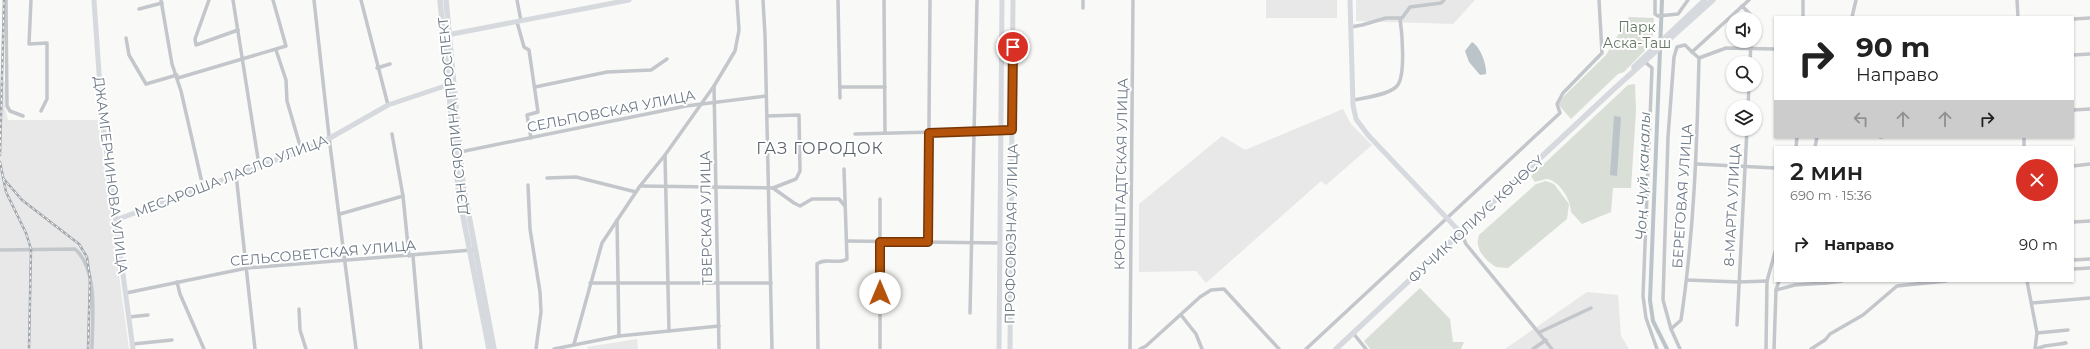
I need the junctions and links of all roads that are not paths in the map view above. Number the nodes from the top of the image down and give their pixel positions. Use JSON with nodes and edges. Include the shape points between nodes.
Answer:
{"nodes":[{"id":1,"x":6,"y":0,"type":"edge"},
{"id":2,"x":30,"y":0,"type":"edge"},
{"id":3,"x":94,"y":0,"type":"edge"},
{"id":4,"x":209,"y":0,"type":"edge"},
{"id":5,"x":233,"y":0,"type":"edge"},
{"id":6,"x":273,"y":0,"type":"edge"},
{"id":7,"x":314,"y":0,"type":"edge"},
{"id":8,"x":360,"y":0,"type":"edge"},
{"id":9,"x":440,"y":0,"type":"edge"},
{"id":10,"x":446,"y":0,"type":"edge"},
{"id":11,"x":517,"y":0,"type":"edge"},
{"id":12,"x":628,"y":0,"type":"edge"},
{"id":13,"x":737,"y":0,"type":"edge"},
{"id":14,"x":763,"y":0,"type":"edge"},
{"id":15,"x":838,"y":0,"type":"edge"},
{"id":16,"x":884,"y":0,"type":"edge"},
{"id":17,"x":930,"y":0,"type":"edge"},
{"id":18,"x":976,"y":0,"type":"edge"},
{"id":19,"x":1002,"y":0,"type":"edge"},
{"id":20,"x":1013,"y":0,"type":"edge"},
{"id":21,"x":1083,"y":0,"type":"edge"},
{"id":22,"x":1133,"y":0,"type":"edge"},
{"id":23,"x":1350,"y":0,"type":"edge"},
{"id":24,"x":1444,"y":0,"type":"edge"},
{"id":25,"x":1599,"y":0,"type":"edge"},
{"id":26,"x":1655,"y":0,"type":"edge"},
{"id":27,"x":1688,"y":0,"type":"edge"},
{"id":28,"x":1705,"y":0,"type":"edge"},
{"id":29,"x":1713,"y":0,"type":"edge"},
{"id":30,"x":1749,"y":0,"type":"edge"},
{"id":31,"x":1804,"y":0,"type":"edge"},
{"id":32,"x":1856,"y":0,"type":"edge"},
{"id":33,"x":2017,"y":0,"type":"edge"},
{"id":34,"x":161,"y":1,"type":"edge"},
{"id":35,"x":1742,"y":6,"type":"junction"},
{"id":36,"x":1083,"y":8,"type":"dead end"},
{"id":37,"x":139,"y":9,"type":"dead end"},
{"id":38,"x":1748,"y":12,"type":"edge"},
{"id":39,"x":1803,"y":16,"type":"edge"},
{"id":40,"x":1852,"y":16,"type":"edge"},
{"id":41,"x":2018,"y":16,"type":"edge"},
{"id":42,"x":1400,"y":18,"type":"junction"},
{"id":43,"x":2090,"y":18,"type":"edge"},
{"id":44,"x":2074,"y":19,"type":"edge"},
{"id":45,"x":519,"y":22,"type":"junction"},
{"id":46,"x":1351,"y":27,"type":"junction"},
{"id":47,"x":238,"y":30,"type":"junction"},
{"id":48,"x":447,"y":35,"type":"junction"},
{"id":49,"x":126,"y":38,"type":"dead end"},
{"id":50,"x":1726,"y":48,"type":"edge"},
{"id":51,"x":1751,"y":48,"type":"joint"},
{"id":52,"x":1774,"y":49,"type":"edge"},
{"id":53,"x":276,"y":50,"type":"junction"},
{"id":54,"x":1692,"y":52,"type":"junction"},
{"id":55,"x":1650,"y":54,"type":"junction"},
{"id":56,"x":2090,"y":54,"type":"edge"},
{"id":57,"x":2074,"y":55,"type":"edge"},
{"id":58,"x":1750,"y":56,"type":"edge"},
{"id":59,"x":1699,"y":58,"type":"junction"},
{"id":60,"x":667,"y":59,"type":"dead end"},
{"id":61,"x":243,"y":60,"type":"junction"},
{"id":62,"x":1645,"y":62,"type":"junction"},
{"id":63,"x":390,"y":64,"type":"dead end"},
{"id":64,"x":377,"y":68,"type":"junction"},
{"id":65,"x":177,"y":76,"type":"junction"},
{"id":66,"x":451,"y":84,"type":"junction"},
{"id":67,"x":714,"y":86,"type":"junction"},
{"id":68,"x":535,"y":87,"type":"junction"},
{"id":69,"x":840,"y":87,"type":"junction"},
{"id":70,"x":885,"y":87,"type":"junction"},
{"id":71,"x":1615,"y":88,"type":"junction"},
{"id":72,"x":766,"y":96,"type":"junction"},
{"id":73,"x":840,"y":98,"type":"dead end"},
{"id":74,"x":1352,"y":100,"type":"junction"},
{"id":75,"x":714,"y":102,"type":"junction"},
{"id":76,"x":700,"y":104,"type":"junction"},
{"id":77,"x":388,"y":105,"type":"junction"},
{"id":78,"x":2090,"y":109,"type":"edge"},
{"id":79,"x":2074,"y":110,"type":"edge"},
{"id":80,"x":41,"y":111,"type":"dead end"},
{"id":81,"x":23,"y":116,"type":"dead end"},
{"id":82,"x":767,"y":116,"type":"junction"},
{"id":83,"x":1001,"y":130,"type":"junction"},
{"id":84,"x":1012,"y":130,"type":"junction"},
{"id":85,"x":973,"y":132,"type":"junction"},
{"id":86,"x":885,"y":133,"type":"junction"},
{"id":87,"x":929,"y":133,"type":"junction"},
{"id":88,"x":392,"y":134,"type":"dead end"},
{"id":89,"x":855,"y":134,"type":"dead end"},
{"id":90,"x":1747,"y":136,"type":"edge"},
{"id":91,"x":330,"y":138,"type":"junction"},
{"id":92,"x":531,"y":138,"type":"junction"},
{"id":93,"x":301,"y":149,"type":"junction"},
{"id":94,"x":460,"y":152,"type":"junction"},
{"id":95,"x":665,"y":155,"type":"junction"},
{"id":96,"x":1697,"y":164,"type":"junction"},
{"id":97,"x":2090,"y":164,"type":"edge"},
{"id":98,"x":260,"y":165,"type":"junction"},
{"id":99,"x":1745,"y":166,"type":"junction"},
{"id":100,"x":2074,"y":166,"type":"edge"},
{"id":101,"x":1774,"y":168,"type":"edge"},
{"id":102,"x":844,"y":169,"type":"dead end"},
{"id":103,"x":236,"y":174,"type":"junction"},
{"id":104,"x":548,"y":178,"type":"dead end"},
{"id":105,"x":528,"y":185,"type":"dead end"},
{"id":106,"x":204,"y":186,"type":"junction"},
{"id":107,"x":640,"y":186,"type":"junction"},
{"id":108,"x":665,"y":186,"type":"junction"},
{"id":109,"x":717,"y":186,"type":"junction"},
{"id":110,"x":769,"y":187,"type":"junction"},
{"id":111,"x":773,"y":188,"type":"junction"},
{"id":112,"x":636,"y":192,"type":"junction"},
{"id":113,"x":403,"y":196,"type":"junction"},
{"id":114,"x":880,"y":199,"type":"dead end"},
{"id":115,"x":845,"y":207,"type":"junction"},
{"id":116,"x":340,"y":214,"type":"junction"},
{"id":117,"x":1446,"y":218,"type":"junction"},
{"id":118,"x":116,"y":220,"type":"junction"},
{"id":119,"x":617,"y":220,"type":"junction"},
{"id":120,"x":2090,"y":221,"type":"edge"},
{"id":121,"x":2074,"y":222,"type":"edge"},
{"id":122,"x":1461,"y":233,"type":"junction"},
{"id":123,"x":847,"y":242,"type":"junction"},
{"id":124,"x":880,"y":242,"type":"junction"},
{"id":125,"x":928,"y":242,"type":"junction"},
{"id":126,"x":972,"y":242,"type":"junction"},
{"id":127,"x":1000,"y":242,"type":"junction"},
{"id":128,"x":0,"y":250,"type":"edge"},
{"id":129,"x":472,"y":250,"type":"junction"},
{"id":130,"x":411,"y":256,"type":"junction"},
{"id":131,"x":1774,"y":256,"type":"edge"},
{"id":132,"x":345,"y":259,"type":"junction"},
{"id":133,"x":2090,"y":259,"type":"edge"},
{"id":134,"x":2074,"y":260,"type":"edge"},
{"id":135,"x":247,"y":268,"type":"junction"},
{"id":136,"x":2090,"y":268,"type":"edge"},
{"id":137,"x":2074,"y":269,"type":"edge"},
{"id":138,"x":1687,"y":280,"type":"junction"},
{"id":139,"x":1767,"y":281,"type":"junction"},
{"id":140,"x":178,"y":282,"type":"junction"},
{"id":141,"x":1739,"y":282,"type":"junction"},
{"id":142,"x":1779,"y":282,"type":"edge"},
{"id":143,"x":1827,"y":282,"type":"edge"},
{"id":144,"x":1936,"y":282,"type":"edge"},
{"id":145,"x":2027,"y":282,"type":"edge"},
{"id":146,"x":590,"y":283,"type":"junction"},
{"id":147,"x":668,"y":283,"type":"junction"},
{"id":148,"x":718,"y":283,"type":"junction"},
{"id":149,"x":771,"y":283,"type":"junction"},
{"id":150,"x":619,"y":284,"type":"junction"},
{"id":151,"x":1776,"y":290,"type":"junction"},
{"id":152,"x":126,"y":293,"type":"junction"},
{"id":153,"x":2090,"y":298,"type":"edge"},
{"id":154,"x":2032,"y":303,"type":"junction"},
{"id":155,"x":1591,"y":308,"type":"dead end"},
{"id":156,"x":300,"y":309,"type":"dead end"},
{"id":157,"x":970,"y":313,"type":"dead end"},
{"id":158,"x":1181,"y":314,"type":"junction"},
{"id":159,"x":148,"y":316,"type":"dead end"},
{"id":160,"x":129,"y":318,"type":"junction"},
{"id":161,"x":1737,"y":325,"type":"dead end"},
{"id":162,"x":719,"y":326,"type":"junction"},
{"id":163,"x":1671,"y":329,"type":"junction"},
{"id":164,"x":2068,"y":330,"type":"dead end"},
{"id":165,"x":669,"y":331,"type":"junction"},
{"id":166,"x":1540,"y":332,"type":"junction"},
{"id":167,"x":1353,"y":333,"type":"junction"},
{"id":168,"x":2037,"y":333,"type":"junction"},
{"id":169,"x":619,"y":336,"type":"junction"},
{"id":170,"x":172,"y":340,"type":"dead end"},
{"id":171,"x":1546,"y":340,"type":"junction"},
{"id":172,"x":574,"y":344,"type":"junction"},
{"id":173,"x":2060,"y":344,"type":"dead end"},
{"id":174,"x":133,"y":347,"type":"edge"},
{"id":175,"x":92,"y":349,"type":"edge"},
{"id":176,"x":204,"y":349,"type":"edge"},
{"id":177,"x":255,"y":349,"type":"edge"},
{"id":178,"x":306,"y":349,"type":"edge"},
{"id":179,"x":356,"y":349,"type":"edge"},
{"id":180,"x":421,"y":349,"type":"edge"},
{"id":181,"x":489,"y":349,"type":"edge"},
{"id":182,"x":494,"y":349,"type":"edge"},
{"id":183,"x":536,"y":349,"type":"edge"},
{"id":184,"x":554,"y":349,"type":"edge"},
{"id":185,"x":719,"y":349,"type":"edge"},
{"id":186,"x":772,"y":349,"type":"edge"},
{"id":187,"x":818,"y":349,"type":"edge"},
{"id":188,"x":880,"y":349,"type":"edge"},
{"id":189,"x":999,"y":349,"type":"edge"},
{"id":190,"x":1010,"y":349,"type":"edge"},
{"id":191,"x":1130,"y":349,"type":"edge"},
{"id":192,"x":1140,"y":349,"type":"edge"},
{"id":193,"x":1202,"y":349,"type":"edge"},
{"id":194,"x":1279,"y":349,"type":"edge"},
{"id":195,"x":1306,"y":349,"type":"edge"},
{"id":196,"x":1336,"y":349,"type":"edge"},
{"id":197,"x":1366,"y":349,"type":"edge"},
{"id":198,"x":1533,"y":349,"type":"edge"},
{"id":199,"x":1552,"y":349,"type":"edge"},
{"id":200,"x":1657,"y":349,"type":"edge"},
{"id":201,"x":1680,"y":349,"type":"edge"},
{"id":202,"x":1766,"y":349,"type":"edge"},
{"id":203,"x":1774,"y":349,"type":"edge"},
{"id":204,"x":1811,"y":349,"type":"edge"},
{"id":205,"x":2035,"y":349,"type":"edge"}],
"edges":[{"from":1,"to":81,"type":"street","via":[[7,106],[10,111]]},
{"from":2,"to":80,"type":"street","via":[[29,44],[47,43],[47,99]]},
{"from":3,"to":118,"type":"street","name":"ДЖАМГЕРЧИНОВА УЛИЦА","via":[[102,117]]},
{"from":4,"to":47,"type":"street","via":[[195,39],[196,45]]},
{"from":5,"to":47,"type":"street"},
{"from":6,"to":53,"type":"street","via":[[286,46]]},
{"from":7,"to":91,"type":"street"},
{"from":8,"to":64,"type":"street"},
{"from":9,"to":48,"type":"main road","name":"ДЭН СЯОПИНА ПРОСПЕКТ"},
{"from":10,"to":48,"type":"main road","name":"ДЭН СЯОПИНА ПРОСПЕКТ"},
{"from":11,"to":45,"type":"street"},
{"from":12,"to":45,"type":"street"},
{"from":13,"to":67,"type":"street","via":[[738,42]]},
{"from":14,"to":72,"type":"street"},
{"from":15,"to":69,"type":"street"},
{"from":16,"to":70,"type":"street"},
{"from":17,"to":87,"type":"street"},
{"from":18,"to":85,"type":"street"},
{"from":19,"to":83,"type":"street","name":"ПРОФСОЮЗНАЯ УЛИЦА"},
{"from":20,"to":84,"type":"street","name":"ПРОФСОЮЗНАЯ УЛИЦА"},
{"from":21,"to":36,"type":"street"},
{"from":22,"to":191,"type":"street","name":"КРОНШТАДТСКАЯ УЛИЦА"},
{"from":23,"to":46,"type":"street"},
{"from":24,"to":42,"type":"street","via":[[1441,3],[1410,7]]},
{"from":25,"to":117,"type":"street","via":[[1602,53],[1563,93],[1557,104],[1560,113]]},
{"from":26,"to":27,"type":"street","via":[[1655,14],[1658,16],[1678,14]]},
{"from":28,"to":55,"type":"main road"},
{"from":29,"to":55,"type":"main road"},
{"from":30,"to":35,"type":"street"},
{"from":31,"to":39,"type":"street"},
{"from":32,"to":40,"type":"street"},
{"from":33,"to":41,"type":"street"},
{"from":34,"to":37,"type":"street"},
{"from":34,"to":65,"type":"street","via":[[167,41]]},
{"from":35,"to":38,"type":"street"},
{"from":35,"to":54,"type":"street"},
{"from":42,"to":46,"type":"street","via":[[1386,18]]},
{"from":42,"to":74,"type":"street","via":[[1402,76],[1399,85],[1375,96]]},
{"from":43,"to":44,"type":"street"},
{"from":45,"to":48,"type":"street"},
{"from":45,"to":68,"type":"street","via":[[524,47],[529,50]]},
{"from":46,"to":74,"type":"street"},
{"from":47,"to":61,"type":"street"},
{"from":48,"to":66,"type":"main road","name":"ДЭН СЯОПИНА ПРОСПЕКТ"},
{"from":49,"to":65,"type":"street","via":[[129,55],[146,84]]},
{"from":50,"to":59,"type":"street"},
{"from":51,"to":52,"type":"street"},
{"from":51,"to":58,"type":"street"},
{"from":53,"to":61,"type":"street"},
{"from":53,"to":93,"type":"street","via":[[286,80],[287,101]]},
{"from":54,"to":59,"type":"street"},
{"from":54,"to":163,"type":"street","name":"БЕРЕГОВАЯ УЛИЦА","via":[[1685,45],[1677,47],[1671,100],[1663,300]]},
{"from":55,"to":62,"type":"main road"},
{"from":55,"to":71,"type":"main road"},
{"from":56,"to":57,"type":"street"},
{"from":59,"to":96,"type":"street","name":"БЕРЕГОВАЯ УЛИЦА"},
{"from":60,"to":68,"type":"street","via":[[651,70],[607,72]]},
{"from":61,"to":65,"type":"street"},
{"from":61,"to":98,"type":"street"},
{"from":62,"to":71,"type":"main road"},
{"from":62,"to":200,"type":"street","via":[[1652,68],[1652,83],[1643,296],[1646,318]]},
{"from":63,"to":64,"type":"street"},
{"from":64,"to":77,"type":"street"},
{"from":65,"to":106,"type":"street"},
{"from":66,"to":77,"type":"street","name":"МЕСАРОША ЛАСЛО УЛИЦА"},
{"from":66,"to":94,"type":"main road","name":"ДЭН СЯОПИНА ПРОСПЕКТ"},
{"from":66,"to":129,"type":"main road","name":"ДЭН СЯОПИНА ПРОСПЕКТ","via":[[459,196]]},
{"from":67,"to":75,"type":"street","name":"ТВЕРСКАЯ УЛИЦА"},
{"from":67,"to":76,"type":"street"},
{"from":68,"to":92,"type":"street","via":[[538,112],[527,115]]},
{"from":69,"to":70,"type":"street"},
{"from":69,"to":73,"type":"street"},
{"from":70,"to":86,"type":"street"},
{"from":71,"to":122,"type":"main road","name":"ФУЧИК ЮЛИУС КӨЧӨСҮ"},
{"from":72,"to":75,"type":"street","name":"СЕЛЬПОВСКАЯ УЛИЦА"},
{"from":72,"to":82,"type":"street"},
{"from":74,"to":117,"type":"street","via":[[1356,119]]},
{"from":75,"to":76,"type":"street","name":"СЕЛЬПОВСКАЯ УЛИЦА"},
{"from":75,"to":109,"type":"street","name":"ТВЕРСКАЯ УЛИЦА"},
{"from":76,"to":92,"type":"street","name":"СЕЛЬПОВСКАЯ УЛИЦА"},
{"from":76,"to":95,"type":"street"},
{"from":77,"to":91,"type":"street","name":"МЕСАРОША ЛАСЛО УЛИЦА"},
{"from":78,"to":79,"type":"street"},
{"from":82,"to":110,"type":"street"},
{"from":82,"to":111,"type":"street","via":[[799,115],[800,171],[796,179]]},
{"from":83,"to":84,"type":"street"},
{"from":83,"to":85,"type":"street"},
{"from":83,"to":127,"type":"street","name":"ПРОФСОЮЗНАЯ УЛИЦА"},
{"from":84,"to":190,"type":"street","name":"ПРОФСОЮЗНАЯ УЛИЦА"},
{"from":85,"to":87,"type":"street"},
{"from":85,"to":126,"type":"street"},
{"from":86,"to":87,"type":"street"},
{"from":86,"to":89,"type":"street"},
{"from":87,"to":125,"type":"street"},
{"from":88,"to":113,"type":"street"},
{"from":90,"to":99,"type":"street","name":"8-МАРТА УЛИЦА"},
{"from":91,"to":93,"type":"street","name":"МЕСАРОША ЛАСЛО УЛИЦА"},
{"from":91,"to":116,"type":"street"},
{"from":92,"to":94,"type":"street","name":"СЕЛЬПОВСКАЯ УЛИЦА"},
{"from":93,"to":98,"type":"street","name":"МЕСАРОША ЛАСЛО УЛИЦА"},
{"from":94,"to":129,"type":"main road","name":"ДЭН СЯОПИНА ПРОСПЕКТ"},
{"from":95,"to":107,"type":"street"},
{"from":95,"to":108,"type":"street"},
{"from":96,"to":99,"type":"street"},
{"from":96,"to":138,"type":"street","name":"БЕРЕГОВАЯ УЛИЦА"},
{"from":97,"to":100,"type":"street"},
{"from":98,"to":103,"type":"street","name":"МЕСАРОША ЛАСЛО УЛИЦА"},
{"from":99,"to":101,"type":"street"},
{"from":99,"to":141,"type":"street","name":"8-МАРТА УЛИЦА"},
{"from":102,"to":115,"type":"street"},
{"from":103,"to":106,"type":"street","name":"МЕСАРОША ЛАСЛО УЛИЦА"},
{"from":103,"to":135,"type":"street"},
{"from":104,"to":112,"type":"street","via":[[576,177]]},
{"from":105,"to":183,"type":"street","via":[[530,229],[541,312]]},
{"from":106,"to":118,"type":"street","name":"МЕСАРОША ЛАСЛО УЛИЦА"},
{"from":107,"to":108,"type":"street"},
{"from":107,"to":112,"type":"street"},
{"from":108,"to":109,"type":"street"},
{"from":108,"to":147,"type":"street"},
{"from":109,"to":110,"type":"street"},
{"from":109,"to":148,"type":"street","name":"ТВЕРСКАЯ УЛИЦА"},
{"from":110,"to":111,"type":"street"},
{"from":110,"to":149,"type":"street"},
{"from":111,"to":115,"type":"street","via":[[797,205],[803,206],[812,199],[834,198],[839,199]]},
{"from":112,"to":119,"type":"street"},
{"from":113,"to":116,"type":"street"},
{"from":113,"to":130,"type":"street"},
{"from":114,"to":124,"type":"street"},
{"from":115,"to":123,"type":"street"},
{"from":116,"to":132,"type":"street"},
{"from":117,"to":122,"type":"street"},
{"from":117,"to":195,"type":"street"},
{"from":118,"to":152,"type":"street","name":"ДЖАМГЕРЧИНОВА УЛИЦА"},
{"from":119,"to":146,"type":"street","via":[[602,243]]},
{"from":119,"to":150,"type":"street"},
{"from":120,"to":121,"type":"street"},
{"from":122,"to":166,"type":"street","via":[[1466,244]]},
{"from":122,"to":167,"type":"main road","name":"ФУЧИК ЮЛИУС КӨЧӨСҮ"},
{"from":123,"to":124,"type":"street"},
{"from":123,"to":187,"type":"street","via":[[845,261],[822,261],[817,264]]},
{"from":124,"to":125,"type":"street"},
{"from":124,"to":188,"type":"street"},
{"from":125,"to":126,"type":"street"},
{"from":126,"to":127,"type":"street"},
{"from":126,"to":157,"type":"street"},
{"from":127,"to":189,"type":"street","name":"ПРОФСОЮЗНАЯ УЛИЦА"},
{"from":128,"to":175,"type":"street","via":[[75,249],[79,253],[85,260],[92,283]]},
{"from":129,"to":130,"type":"street","name":"СЕЛЬСОВЕТСКАЯ УЛИЦА"},
{"from":129,"to":181,"type":"main road","name":"ДЭН СЯОПИНА ПРОСПЕКТ"},
{"from":129,"to":182,"type":"main road","name":"ДЭН СЯОПИНА ПРОСПЕКТ"},
{"from":130,"to":132,"type":"street","name":"СЕЛЬСОВЕТСКАЯ УЛИЦА"},
{"from":130,"to":180,"type":"street"},
{"from":131,"to":139,"type":"street"},
{"from":132,"to":135,"type":"street","name":"СЕЛЬСОВЕТСКАЯ УЛИЦА"},
{"from":132,"to":179,"type":"street"},
{"from":133,"to":134,"type":"street"},
{"from":135,"to":140,"type":"street","name":"СЕЛЬСОВЕТСКАЯ УЛИЦА"},
{"from":135,"to":177,"type":"street"},
{"from":136,"to":137,"type":"street"},
{"from":138,"to":141,"type":"street"},
{"from":138,"to":163,"type":"street","name":"БЕРЕГОВАЯ УЛИЦА","via":[[1681,320]]},
{"from":139,"to":141,"type":"street"},
{"from":139,"to":202,"type":"street"},
{"from":140,"to":152,"type":"street","name":"СЕЛЬСОВЕТСКАЯ УЛИЦА"},
{"from":140,"to":176,"type":"street","via":[[180,294]]},
{"from":141,"to":161,"type":"street","name":"8-МАРТА УЛИЦА"},
{"from":142,"to":151,"type":"street"},
{"from":143,"to":151,"type":"street"},
{"from":144,"to":204,"type":"street","via":[[1897,286],[1863,315],[1830,334]]},
{"from":145,"to":154,"type":"street"},
{"from":146,"to":150,"type":"street"},
{"from":146,"to":172,"type":"street"},
{"from":147,"to":148,"type":"street"},
{"from":147,"to":150,"type":"street"},
{"from":147,"to":165,"type":"street"},
{"from":148,"to":149,"type":"street"},
{"from":148,"to":162,"type":"street","name":"ТВЕРСКАЯ УЛИЦА"},
{"from":149,"to":186,"type":"street"},
{"from":150,"to":169,"type":"street"},
{"from":151,"to":203,"type":"street"},
{"from":152,"to":160,"type":"street","name":"ДЖАМГЕРЧИНОВА УЛИЦА"},
{"from":153,"to":154,"type":"street"},
{"from":154,"to":168,"type":"street"},
{"from":155,"to":166,"type":"street"},
{"from":156,"to":178,"type":"street","via":[[300,330]]},
{"from":158,"to":192,"type":"street"},
{"from":158,"to":193,"type":"street","via":[[1196,334]]},
{"from":158,"to":194,"type":"street","via":[[1211,290],[1224,289]]},
{"from":159,"to":160,"type":"street"},
{"from":160,"to":174,"type":"street","name":"ДЖАМГЕРЧИНОВА УЛИЦА"},
{"from":162,"to":165,"type":"street"},
{"from":162,"to":185,"type":"street","name":"ТВЕРСКАЯ УЛИЦА"},
{"from":163,"to":201,"type":"street","name":"БЕРЕГОВАЯ УЛИЦА"},
{"from":164,"to":168,"type":"street"},
{"from":165,"to":169,"type":"street"},
{"from":166,"to":171,"type":"street"},
{"from":167,"to":196,"type":"main road","name":"ФУЧИК ЮЛИУС КӨЧӨСҮ"},
{"from":167,"to":197,"type":"street"},
{"from":168,"to":205,"type":"street"},
{"from":169,"to":172,"type":"street"},
{"from":170,"to":174,"type":"street"},
{"from":171,"to":198,"type":"street"},
{"from":171,"to":199,"type":"street"},
{"from":172,"to":184,"type":"street"},
{"from":173,"to":205,"type":"street","via":[[2066,343]]}]}
